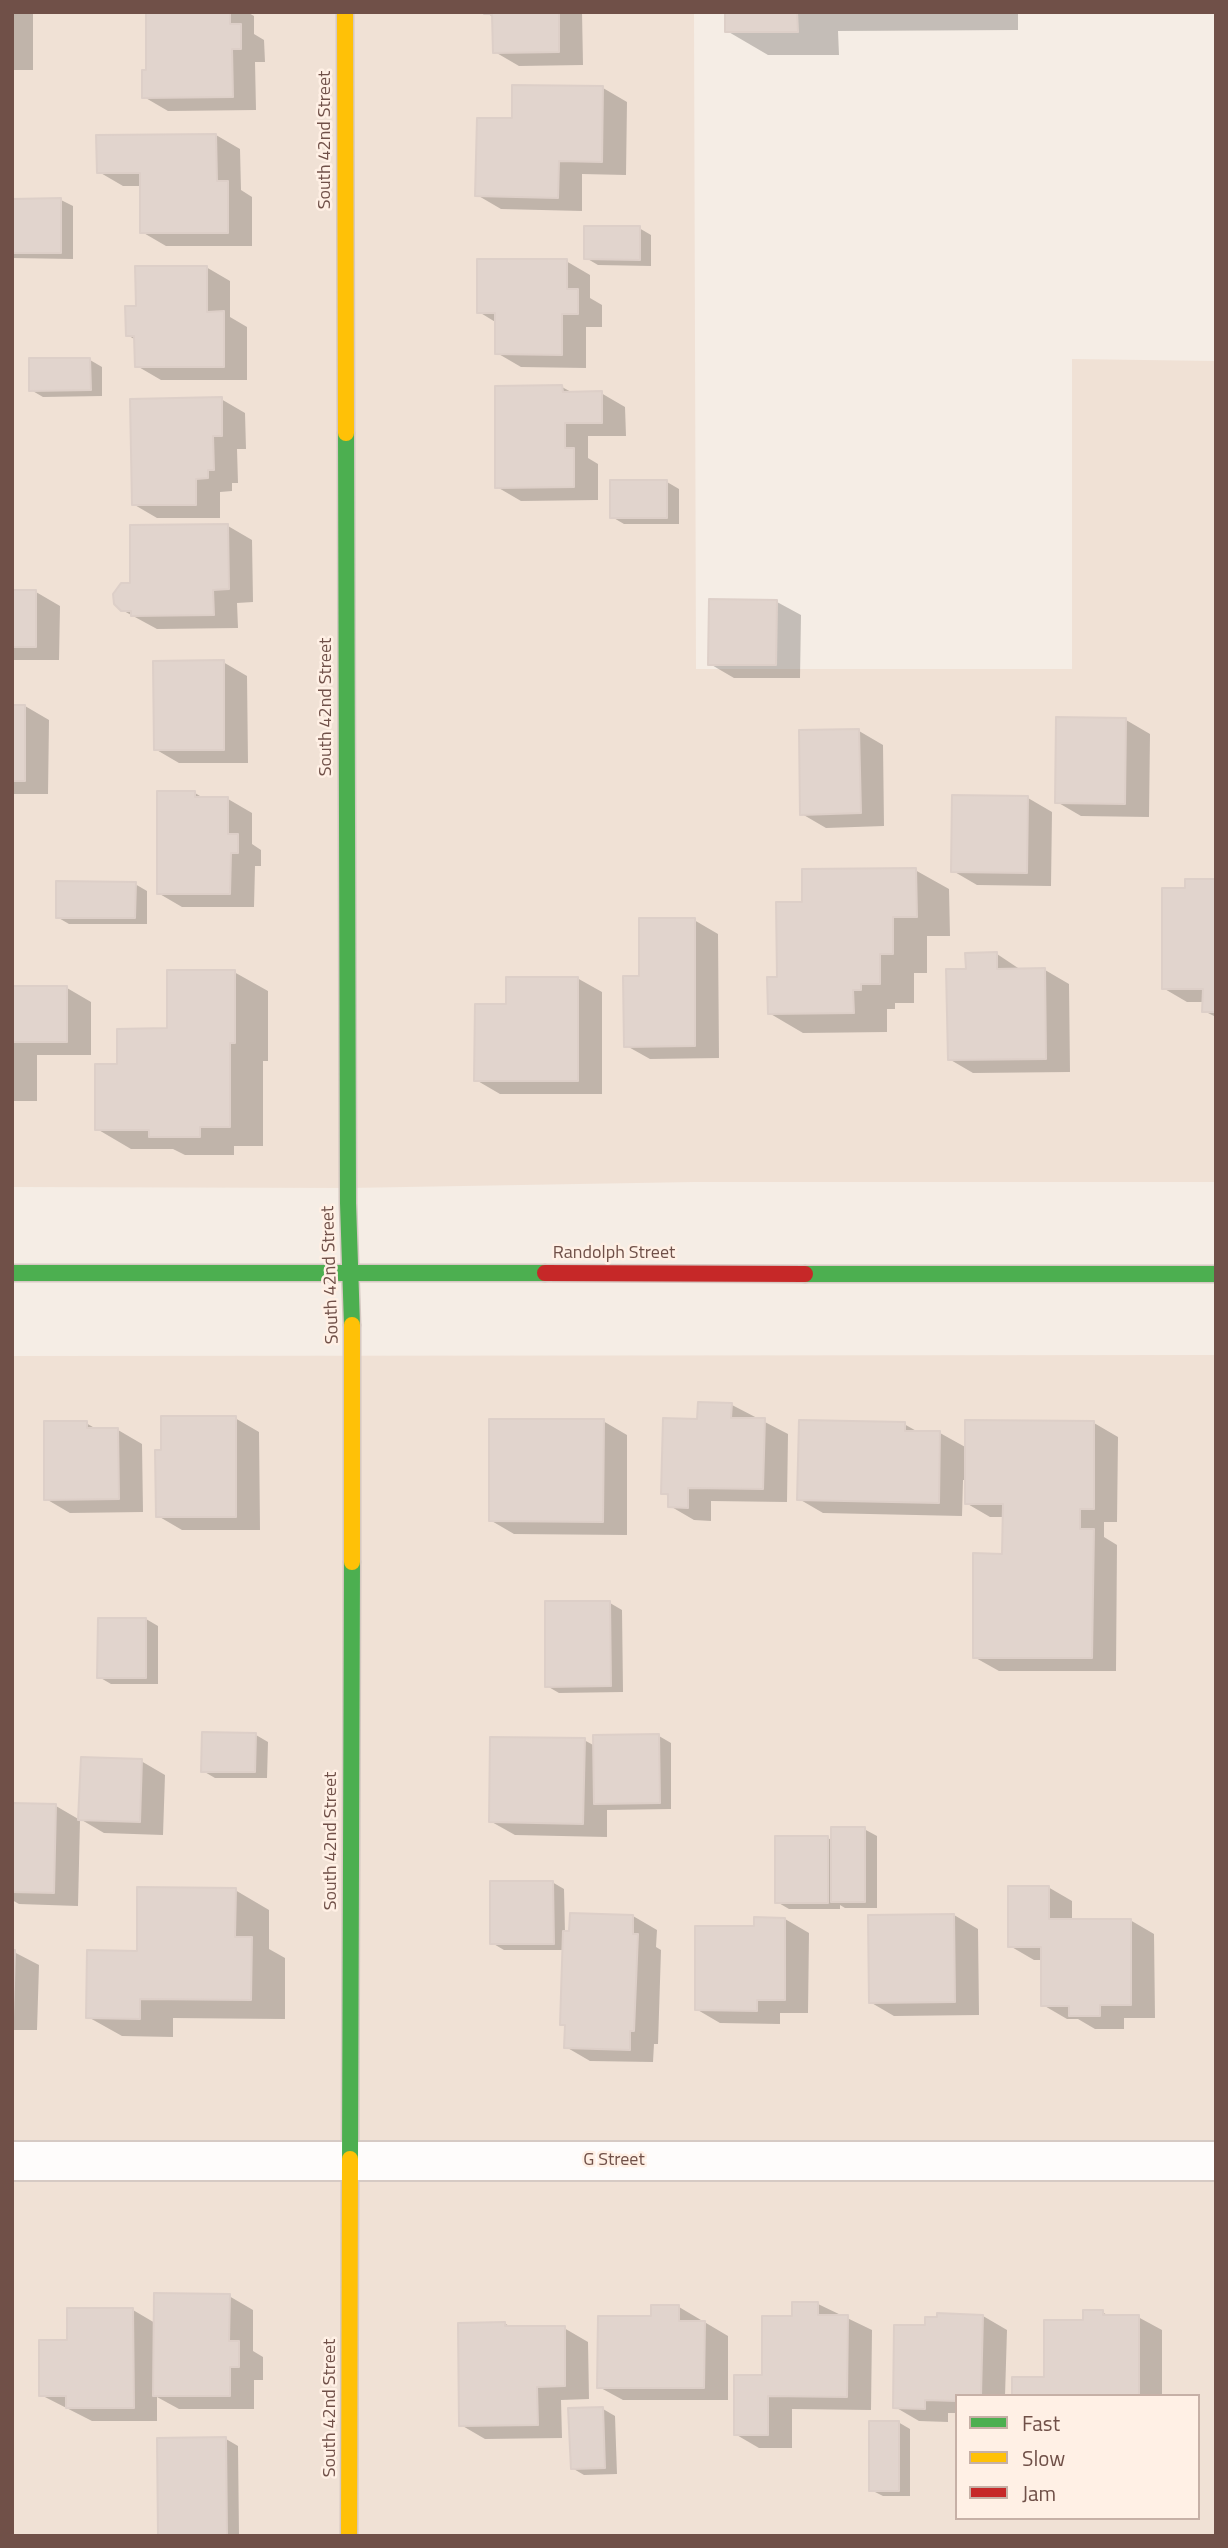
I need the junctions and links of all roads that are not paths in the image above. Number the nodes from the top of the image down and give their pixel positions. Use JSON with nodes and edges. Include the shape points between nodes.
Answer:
{"nodes":[{"id":1,"x":345,"y":12,"type":"edge"},
{"id":2,"x":12,"y":1273,"type":"edge"},
{"id":3,"x":351,"y":1273,"type":"junction"},
{"id":4,"x":1216,"y":1274,"type":"edge"},
{"id":5,"x":12,"y":2161,"type":"edge"},
{"id":6,"x":351,"y":2161,"type":"junction"},
{"id":7,"x":1216,"y":2161,"type":"edge"},
{"id":8,"x":349,"y":2536,"type":"edge"}],
"edges":[{"from":1,"to":3,"type":"street","name":"South 42nd Street"},
{"from":2,"to":3,"type":"street","name":"Randolph Street"},
{"from":3,"to":4,"type":"street","name":"Randolph Street"},
{"from":3,"to":6,"type":"street","name":"South 42nd Street"},
{"from":5,"to":6,"type":"street","name":"G Street"},
{"from":6,"to":7,"type":"street","name":"G Street"},
{"from":6,"to":8,"type":"street","name":"South 42nd Street"}]}
